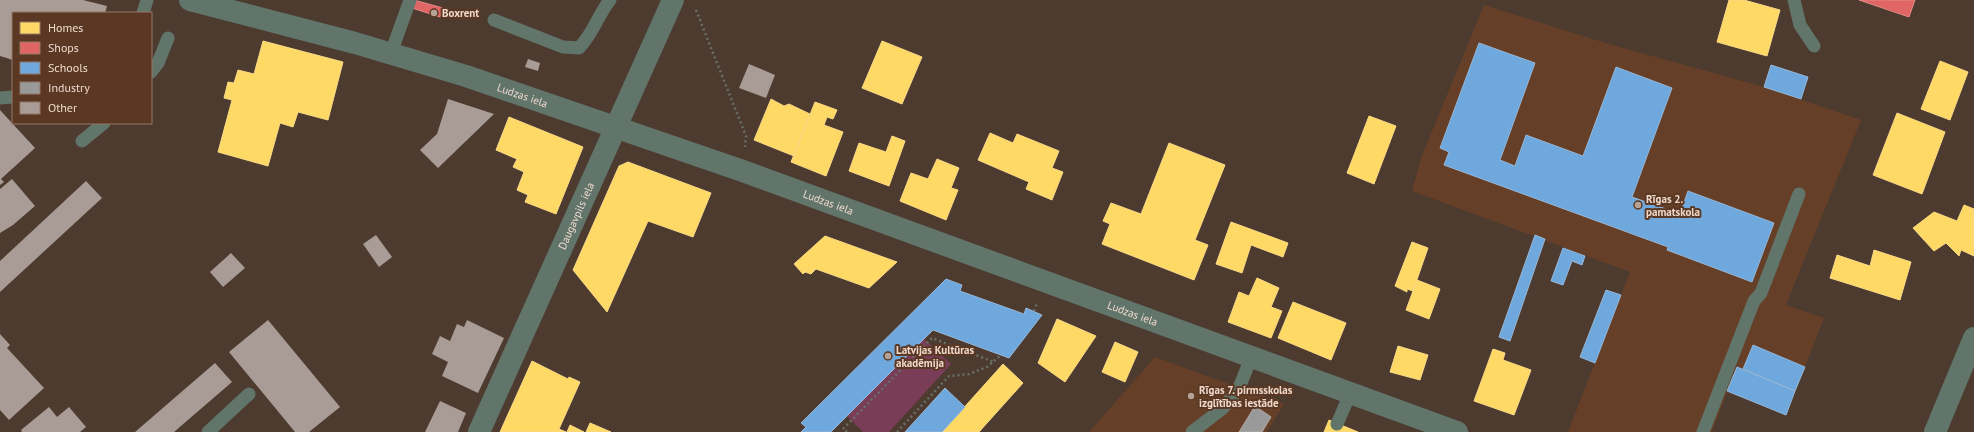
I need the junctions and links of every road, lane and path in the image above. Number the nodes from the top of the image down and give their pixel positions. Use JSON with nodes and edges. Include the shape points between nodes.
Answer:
{"nodes":[{"id":1,"x":148,"y":0,"type":"edge"},
{"id":2,"x":190,"y":0,"type":"edge"},
{"id":3,"x":410,"y":0,"type":"edge"},
{"id":4,"x":610,"y":0,"type":"edge"},
{"id":5,"x":1794,"y":0,"type":"edge"},
{"id":6,"x":669,"y":1,"type":"edge"},
{"id":7,"x":695,"y":7,"type":"dead end"},
{"id":8,"x":143,"y":12,"type":"edge"},
{"id":9,"x":494,"y":20,"type":"dead end"},
{"id":10,"x":168,"y":38,"type":"dead end"},
{"id":11,"x":1814,"y":46,"type":"dead end"},
{"id":12,"x":391,"y":53,"type":"junction"},
{"id":13,"x":152,"y":71,"type":"edge"},
{"id":14,"x":12,"y":96,"type":"edge"},
{"id":15,"x":0,"y":98,"type":"edge"},
{"id":16,"x":103,"y":124,"type":"edge"},
{"id":17,"x":615,"y":127,"type":"junction"},
{"id":18,"x":82,"y":142,"type":"dead end"},
{"id":19,"x":745,"y":153,"type":"dead end"},
{"id":20,"x":1799,"y":194,"type":"dead end"},
{"id":21,"x":1974,"y":338,"type":"edge"},
{"id":22,"x":1001,"y":355,"type":"dead end"},
{"id":23,"x":1251,"y":358,"type":"junction"},
{"id":24,"x":994,"y":362,"type":"junction"},
{"id":25,"x":249,"y":394,"type":"dead end"},
{"id":26,"x":1350,"y":394,"type":"junction"},
{"id":27,"x":1337,"y":424,"type":"dead end"},
{"id":28,"x":208,"y":432,"type":"edge"},
{"id":29,"x":479,"y":432,"type":"edge"},
{"id":30,"x":847,"y":432,"type":"edge"},
{"id":31,"x":897,"y":432,"type":"edge"},
{"id":32,"x":1192,"y":432,"type":"edge"},
{"id":33,"x":1457,"y":432,"type":"edge"},
{"id":34,"x":1703,"y":432,"type":"edge"},
{"id":35,"x":1935,"y":432,"type":"edge"}],
"edges":[{"from":1,"to":8,"type":"lane"},
{"from":2,"to":12,"type":"street","name":"Ludzas iela"},
{"from":3,"to":12,"type":"lane"},
{"from":4,"to":9,"type":"lane","via":[[588,39],[579,48],[563,47]]},
{"from":5,"to":11,"type":"lane","via":[[1800,25]]},
{"from":6,"to":17,"type":"street","name":"Daugavpils iela"},
{"from":7,"to":19,"type":"path","via":[[746,136]]},
{"from":10,"to":13,"type":"lane","via":[[158,63]]},
{"from":12,"to":17,"type":"street","name":"Ludzas iela"},
{"from":14,"to":15,"type":"lane"},
{"from":16,"to":18,"type":"lane"},
{"from":17,"to":23,"type":"street","name":"Ludzas iela","via":[[740,170]]},
{"from":17,"to":29,"type":"street","name":"Daugavpils iela"},
{"from":20,"to":34,"type":"lane"},
{"from":21,"to":35,"type":"street"},
{"from":22,"to":24,"type":"path"},
{"from":23,"to":26,"type":"street","name":"Ludzas iela"},
{"from":23,"to":32,"type":"lane","via":[[1239,388],[1224,408]]},
{"from":24,"to":30,"type":"path","via":[[932,338],[843,429]]},
{"from":24,"to":31,"type":"path","via":[[969,374],[949,376]]},
{"from":25,"to":28,"type":"lane"},
{"from":26,"to":27,"type":"lane"},
{"from":26,"to":33,"type":"street","name":"Ludzas iela"}]}
